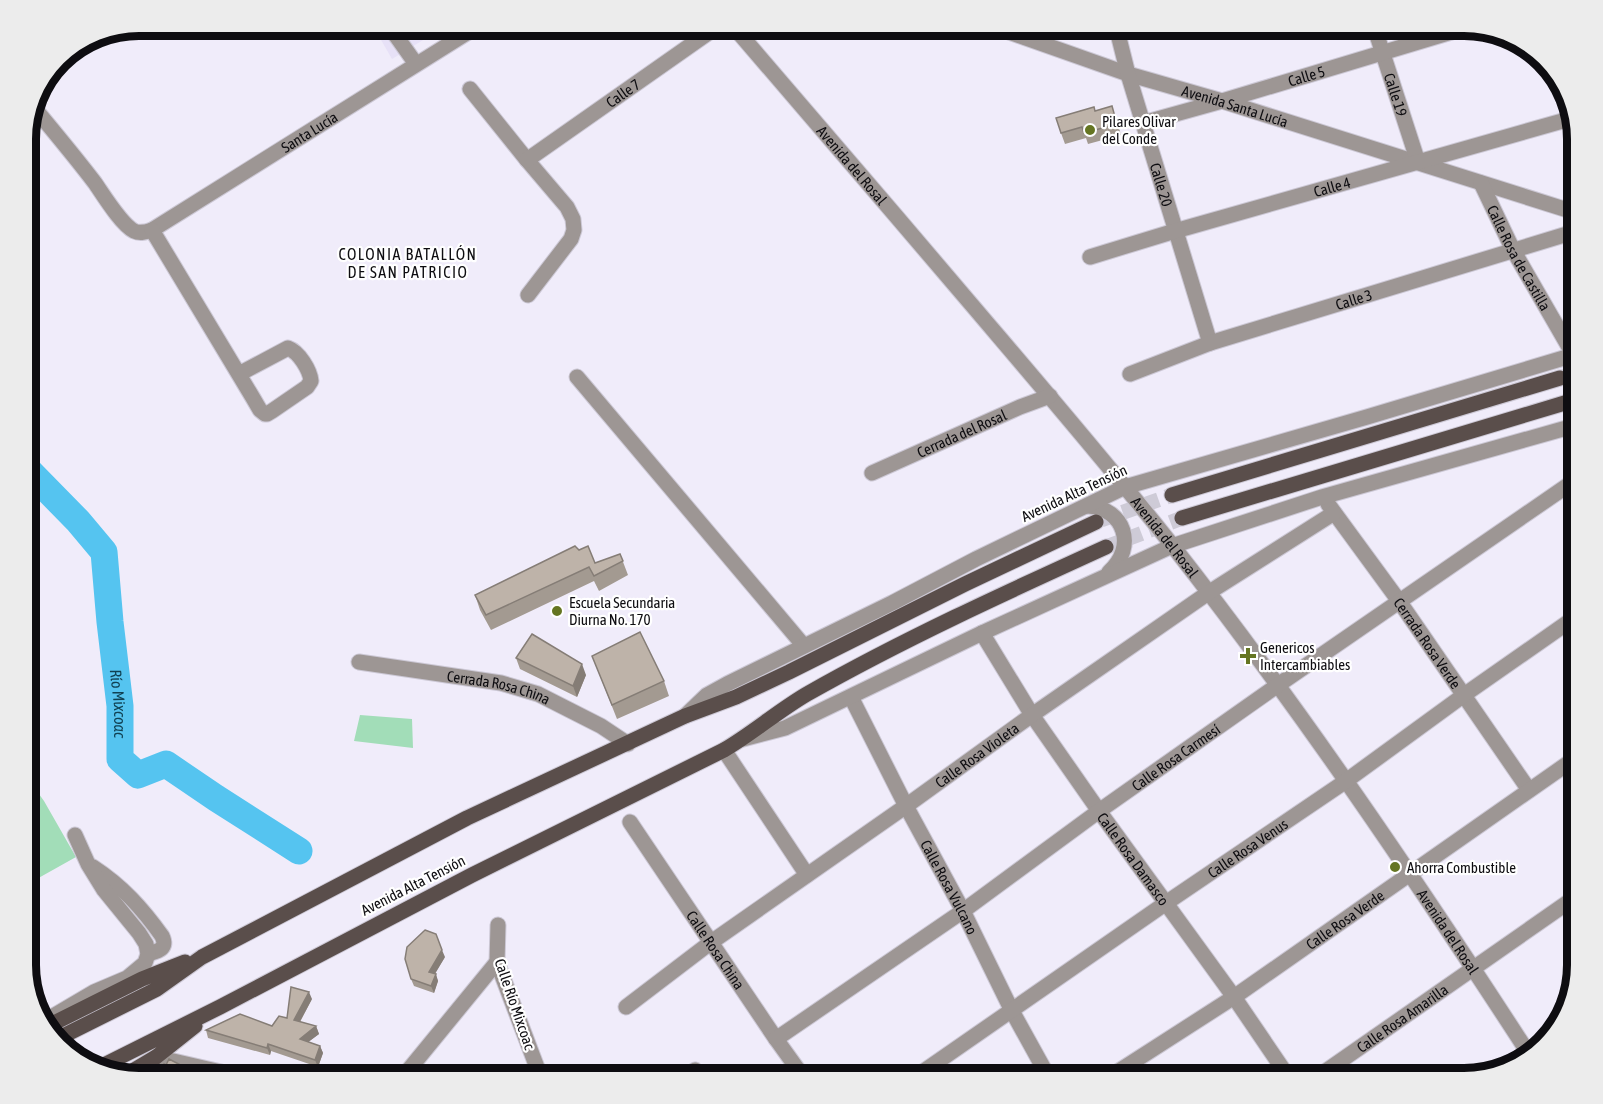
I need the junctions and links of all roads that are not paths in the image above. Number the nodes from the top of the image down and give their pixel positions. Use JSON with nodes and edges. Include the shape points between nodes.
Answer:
{"nodes":[{"id":1,"x":396,"y":36,"type":"edge"},
{"id":2,"x":462,"y":36,"type":"edge"},
{"id":3,"x":704,"y":36,"type":"edge"},
{"id":4,"x":742,"y":36,"type":"edge"},
{"id":5,"x":1022,"y":36,"type":"edge"},
{"id":6,"x":1028,"y":36,"type":"edge"},
{"id":7,"x":1118,"y":36,"type":"edge"},
{"id":8,"x":1377,"y":36,"type":"edge"},
{"id":9,"x":1437,"y":36,"type":"edge"},
{"id":10,"x":1025,"y":37,"type":"junction"},
{"id":11,"x":1382,"y":52,"type":"junction"},
{"id":12,"x":416,"y":64,"type":"junction"},
{"id":13,"x":1128,"y":74,"type":"junction"},
{"id":14,"x":470,"y":89,"type":"dead end"},
{"id":15,"x":1222,"y":101,"type":"junction"},
{"id":16,"x":40,"y":114,"type":"edge"},
{"id":17,"x":1565,"y":120,"type":"edge"},
{"id":18,"x":1143,"y":123,"type":"junction"},
{"id":19,"x":527,"y":160,"type":"junction"},
{"id":20,"x":1418,"y":162,"type":"junction"},
{"id":21,"x":1481,"y":183,"type":"junction"},
{"id":22,"x":1567,"y":210,"type":"edge"},
{"id":23,"x":144,"y":231,"type":"junction"},
{"id":24,"x":1175,"y":231,"type":"junction"},
{"id":25,"x":1567,"y":234,"type":"edge"},
{"id":26,"x":1513,"y":250,"type":"junction"},
{"id":27,"x":1090,"y":257,"type":"dead end"},
{"id":28,"x":528,"y":295,"type":"dead end"},
{"id":29,"x":1567,"y":341,"type":"edge"},
{"id":30,"x":1210,"y":343,"type":"junction"},
{"id":31,"x":1567,"y":359,"type":"edge"},
{"id":32,"x":239,"y":374,"type":"junction"},
{"id":33,"x":1130,"y":374,"type":"dead end"},
{"id":34,"x":577,"y":377,"type":"dead end"},
{"id":35,"x":1560,"y":378,"type":"tunnel mouth"},
{"id":36,"x":1050,"y":396,"type":"junction"},
{"id":37,"x":1567,"y":402,"type":"edge"},
{"id":38,"x":1567,"y":428,"type":"edge"},
{"id":39,"x":872,"y":473,"type":"dead end"},
{"id":40,"x":1567,"y":486,"type":"edge"},
{"id":41,"x":1125,"y":487,"type":"junction"},
{"id":42,"x":1172,"y":495,"type":"tunnel mouth"},
{"id":43,"x":1322,"y":497,"type":"junction"},
{"id":44,"x":1087,"y":506,"type":"junction"},
{"id":45,"x":1334,"y":513,"type":"junction"},
{"id":46,"x":1182,"y":518,"type":"tunnel mouth"},
{"id":47,"x":1096,"y":522,"type":"tunnel mouth"},
{"id":48,"x":1172,"y":546,"type":"junction"},
{"id":49,"x":1106,"y":547,"type":"tunnel mouth"},
{"id":50,"x":1105,"y":576,"type":"junction"},
{"id":51,"x":1208,"y":593,"type":"junction"},
{"id":52,"x":1399,"y":601,"type":"junction"},
{"id":53,"x":1567,"y":624,"type":"edge"},
{"id":54,"x":982,"y":633,"type":"junction"},
{"id":55,"x":804,"y":646,"type":"junction"},
{"id":56,"x":359,"y":662,"type":"dead end"},
{"id":57,"x":1278,"y":685,"type":"junction"},
{"id":58,"x":1464,"y":695,"type":"junction"},
{"id":59,"x":851,"y":697,"type":"junction"},
{"id":60,"x":1032,"y":715,"type":"junction"},
{"id":61,"x":685,"y":716,"type":"junction"},
{"id":62,"x":743,"y":739,"type":"junction"},
{"id":63,"x":627,"y":744,"type":"junction"},
{"id":64,"x":724,"y":750,"type":"junction"},
{"id":65,"x":1567,"y":764,"type":"edge"},
{"id":66,"x":1346,"y":781,"type":"junction"},
{"id":67,"x":1529,"y":790,"type":"junction"},
{"id":68,"x":906,"y":806,"type":"junction"},
{"id":69,"x":1099,"y":811,"type":"junction"},
{"id":70,"x":630,"y":822,"type":"dead end"},
{"id":71,"x":75,"y":835,"type":"dead end"},
{"id":72,"x":1410,"y":874,"type":"junction"},
{"id":73,"x":807,"y":875,"type":"junction"},
{"id":74,"x":1166,"y":903,"type":"junction"},
{"id":75,"x":1567,"y":904,"type":"edge"},
{"id":76,"x":963,"y":911,"type":"junction"},
{"id":77,"x":498,"y":925,"type":"dead end"},
{"id":78,"x":710,"y":943,"type":"junction"},
{"id":79,"x":497,"y":962,"type":"junction"},
{"id":80,"x":1473,"y":968,"type":"junction"},
{"id":81,"x":1233,"y":997,"type":"junction"},
{"id":82,"x":220,"y":1007,"type":"junction"},
{"id":83,"x":626,"y":1007,"type":"dead end"},
{"id":84,"x":1012,"y":1011,"type":"junction"},
{"id":85,"x":54,"y":1021,"type":"edge"},
{"id":86,"x":58,"y":1028,"type":"edge"},
{"id":87,"x":776,"y":1039,"type":"junction"},
{"id":88,"x":1525,"y":1048,"type":"edge"},
{"id":89,"x":156,"y":1057,"type":"junction"},
{"id":90,"x":107,"y":1063,"type":"edge"},
{"id":91,"x":138,"y":1068,"type":"edge"},
{"id":92,"x":204,"y":1068,"type":"edge"},
{"id":93,"x":410,"y":1068,"type":"edge"},
{"id":94,"x":534,"y":1068,"type":"edge"},
{"id":95,"x":797,"y":1068,"type":"edge"},
{"id":96,"x":929,"y":1068,"type":"edge"},
{"id":97,"x":1043,"y":1068,"type":"edge"},
{"id":98,"x":1123,"y":1068,"type":"edge"},
{"id":99,"x":1282,"y":1068,"type":"edge"},
{"id":100,"x":1330,"y":1068,"type":"edge"}],
"edges":[{"from":1,"to":12,"type":"street"},
{"from":2,"to":12,"type":"street","name":"Santa Lucía"},
{"from":3,"to":19,"type":"street","name":"Calle 7"},
{"from":4,"to":36,"type":"street","name":"Avenida del Rosal"},
{"from":5,"to":10,"type":"street","name":"Avenida Santa Lucía"},
{"from":6,"to":10,"type":"street"},
{"from":7,"to":13,"type":"street","name":"Calle 20"},
{"from":8,"to":11,"type":"street","name":"Calle 19"},
{"from":9,"to":11,"type":"street","name":"Calle 5"},
{"from":10,"to":13,"type":"street","name":"Avenida Santa Lucía"},
{"from":11,"to":15,"type":"street","name":"Calle 5"},
{"from":11,"to":20,"type":"street","name":"Calle 19"},
{"from":12,"to":23,"type":"street","name":"Santa Lucía"},
{"from":13,"to":15,"type":"street","name":"Avenida Santa Lucía"},
{"from":13,"to":18,"type":"street","name":"Calle 20"},
{"from":14,"to":19,"type":"street"},
{"from":15,"to":18,"type":"street","name":"Calle 5"},
{"from":15,"to":20,"type":"street","name":"Avenida Santa Lucía"},
{"from":16,"to":23,"type":"street","via":[[127,226]]},
{"from":17,"to":20,"type":"street","name":"Calle 4"},
{"from":18,"to":24,"type":"street","name":"Calle 20"},
{"from":19,"to":28,"type":"street","via":[[567,207],[574,230]]},
{"from":20,"to":21,"type":"street","name":"Avenida Santa Lucía"},
{"from":20,"to":24,"type":"street","name":"Calle 4"},
{"from":21,"to":22,"type":"street","name":"Avenida Santa Lucía"},
{"from":21,"to":26,"type":"street","name":"Calle Rosa de Castilla"},
{"from":23,"to":32,"type":"street"},
{"from":24,"to":27,"type":"street","name":"Calle 4"},
{"from":24,"to":30,"type":"street","name":"Calle 20"},
{"from":25,"to":26,"type":"street","name":"Calle 3"},
{"from":26,"to":29,"type":"street","name":"Calle Rosa de Castilla"},
{"from":26,"to":30,"type":"street","name":"Calle 3"},
{"from":30,"to":33,"type":"street","name":"Calle 3"},
{"from":31,"to":41,"type":"street","name":"Avenida Alta Tensión"},
{"from":32,"to":32,"type":"street","via":[[265,414],[311,381],[297,354],[288,348]]},
{"from":34,"to":55,"type":"street"},
{"from":35,"to":42,"type":"main road"},
{"from":36,"to":39,"type":"street","name":"Cerrada del Rosal"},
{"from":36,"to":41,"type":"street","name":"Avenida del Rosal"},
{"from":37,"to":46,"type":"main road"},
{"from":38,"to":43,"type":"street","name":"Avenida Alta Tensión"},
{"from":40,"to":52,"type":"street","name":"Calle Rosa Carmesí"},
{"from":41,"to":44,"type":"street","name":"Avenida Alta Tensión"},
{"from":41,"to":48,"type":"street","name":"Avenida del Rosal"},
{"from":43,"to":45,"type":"street","name":"Cerrada Rosa Verde"},
{"from":43,"to":48,"type":"street","name":"Avenida Alta Tensión"},
{"from":44,"to":50,"type":"street","via":[[1109,512],[1124,532],[1121,557]]},
{"from":44,"to":55,"type":"street","name":"Avenida Alta Tensión"},
{"from":45,"to":51,"type":"street","name":"Calle Rosa Violeta"},
{"from":45,"to":52,"type":"street","name":"Cerrada Rosa Verde"},
{"from":47,"to":61,"type":"main road","name":"Avenida Alta Tensión","via":[[779,677]]},
{"from":48,"to":50,"type":"street","name":"Avenida Alta Tensión"},
{"from":48,"to":51,"type":"street","name":"Avenida del Rosal"},
{"from":49,"to":62,"type":"main road","name":"Avenida Alta Tensión","via":[[874,657],[805,696]]},
{"from":50,"to":54,"type":"street","name":"Avenida Alta Tensión"},
{"from":51,"to":57,"type":"street","name":"Avenida del Rosal"},
{"from":51,"to":60,"type":"street","name":"Calle Rosa Violeta"},
{"from":52,"to":57,"type":"street","name":"Calle Rosa Carmesí"},
{"from":52,"to":58,"type":"street","name":"Cerrada Rosa Verde"},
{"from":53,"to":58,"type":"street","name":"Calle Rosa Venus"},
{"from":54,"to":59,"type":"street","name":"Avenida Alta Tensión"},
{"from":54,"to":60,"type":"street","name":"Calle Rosa Damasco"},
{"from":55,"to":61,"type":"street","name":"Avenida Alta Tensión","via":[[707,695]]},
{"from":56,"to":63,"type":"street","name":"Cerrada Rosa China","via":[[501,683],[529,691],[601,726]]},
{"from":57,"to":66,"type":"street","name":"Avenida del Rosal"},
{"from":57,"to":69,"type":"street","name":"Calle Rosa Carmesí"},
{"from":58,"to":66,"type":"street","name":"Calle Rosa Venus"},
{"from":58,"to":67,"type":"street","name":"Cerrada Rosa Verde"},
{"from":59,"to":62,"type":"street","name":"Avenida Alta Tensión","via":[[785,728]]},
{"from":59,"to":68,"type":"street","name":"Calle Rosa Vulcano"},
{"from":60,"to":68,"type":"street","name":"Calle Rosa Violeta"},
{"from":60,"to":69,"type":"street","name":"Calle Rosa Damasco"},
{"from":61,"to":63,"type":"main road","name":"Avenida Alta Tensión"},
{"from":62,"to":64,"type":"main road","name":"Avenida Alta Tensión"},
{"from":63,"to":86,"type":"main road","name":"Avenida Alta Tensión","via":[[467,818],[202,957],[157,989]]},
{"from":64,"to":73,"type":"street"},
{"from":64,"to":82,"type":"main road","name":"Avenida Alta Tensión","via":[[472,874]]},
{"from":65,"to":67,"type":"street","name":"Calle Rosa Verde"},
{"from":66,"to":72,"type":"street","name":"Avenida del Rosal"},
{"from":66,"to":74,"type":"street","name":"Calle Rosa Venus"},
{"from":67,"to":72,"type":"street","name":"Calle Rosa Verde"},
{"from":68,"to":73,"type":"street","name":"Calle Rosa Violeta"},
{"from":68,"to":76,"type":"street","name":"Calle Rosa Vulcano"},
{"from":69,"to":74,"type":"street","name":"Calle Rosa Damasco"},
{"from":69,"to":76,"type":"street","name":"Calle Rosa Carmesí"},
{"from":70,"to":78,"type":"street","name":"Calle Rosa China"},
{"from":71,"to":85,"type":"street","via":[[88,864],[139,933],[148,954],[145,963],[127,978],[94,992],[55,1015]]},
{"from":72,"to":80,"type":"street","name":"Avenida del Rosal"},
{"from":72,"to":81,"type":"street","name":"Calle Rosa Verde"},
{"from":73,"to":78,"type":"street","name":"Calle Rosa Violeta"},
{"from":74,"to":81,"type":"street","name":"Calle Rosa Damasco"},
{"from":74,"to":84,"type":"street","name":"Calle Rosa Venus"},
{"from":75,"to":80,"type":"street","name":"Calle Rosa Amarilla"},
{"from":76,"to":84,"type":"street","name":"Calle Rosa Vulcano"},
{"from":76,"to":87,"type":"street","name":"Calle Rosa Carmesí"},
{"from":77,"to":79,"type":"street","name":"Calle Río Mixcoac"},
{"from":78,"to":83,"type":"street","name":"Calle Rosa Violeta"},
{"from":78,"to":87,"type":"street","name":"Calle Rosa China"},
{"from":79,"to":93,"type":"street"},
{"from":79,"to":94,"type":"street","name":"Calle Río Mixcoac"},
{"from":80,"to":88,"type":"street","name":"Avenida del Rosal"},
{"from":80,"to":100,"type":"street","name":"Calle Rosa Amarilla"},
{"from":81,"to":98,"type":"street","name":"Calle Rosa Verde"},
{"from":81,"to":99,"type":"street","name":"Calle Rosa Damasco"},
{"from":82,"to":89,"type":"main road"},
{"from":82,"to":90,"type":"main road","name":"Avenida Alta Tensión"},
{"from":84,"to":96,"type":"street","name":"Calle Rosa Venus"},
{"from":84,"to":97,"type":"street","name":"Calle Rosa Vulcano"},
{"from":87,"to":95,"type":"street","name":"Calle Rosa China"},
{"from":89,"to":91,"type":"main road"},
{"from":89,"to":92,"type":"street"}]}
